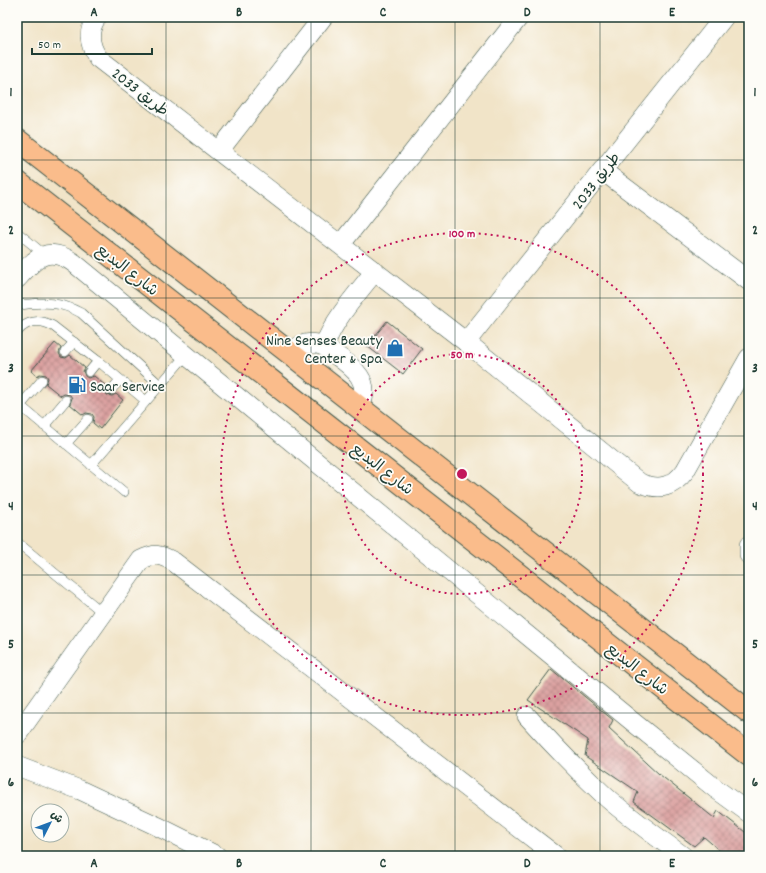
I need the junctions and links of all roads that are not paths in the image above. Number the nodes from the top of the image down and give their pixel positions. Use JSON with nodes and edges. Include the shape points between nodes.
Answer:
{"nodes":[{"id":1,"x":97,"y":17,"type":"edge"},
{"id":2,"x":323,"y":17,"type":"edge"},
{"id":3,"x":519,"y":17,"type":"edge"},
{"id":4,"x":724,"y":17,"type":"edge"},
{"id":5,"x":17,"y":140,"type":"edge"},
{"id":6,"x":219,"y":151,"type":"junction"},
{"id":7,"x":603,"y":171,"type":"junction"},
{"id":8,"x":17,"y":182,"type":"edge"},
{"id":9,"x":17,"y":232,"type":"edge"},
{"id":10,"x":341,"y":244,"type":"junction"},
{"id":11,"x":45,"y":254,"type":"junction"},
{"id":12,"x":375,"y":271,"type":"junction"},
{"id":13,"x":17,"y":279,"type":"edge"},
{"id":14,"x":749,"y":280,"type":"edge"},
{"id":15,"x":17,"y":305,"type":"edge"},
{"id":16,"x":17,"y":332,"type":"edge"},
{"id":17,"x":74,"y":342,"type":"junction"},
{"id":18,"x":466,"y":342,"type":"junction"},
{"id":19,"x":324,"y":346,"type":"junction"},
{"id":20,"x":65,"y":352,"type":"dead end"},
{"id":21,"x":290,"y":353,"type":"junction"},
{"id":22,"x":186,"y":355,"type":"junction"},
{"id":23,"x":749,"y":358,"type":"edge"},
{"id":24,"x":98,"y":361,"type":"junction"},
{"id":25,"x":89,"y":372,"type":"dead end"},
{"id":26,"x":42,"y":380,"type":"dead end"},
{"id":27,"x":120,"y":380,"type":"junction"},
{"id":28,"x":160,"y":385,"type":"junction"},
{"id":29,"x":111,"y":390,"type":"dead end"},
{"id":30,"x":66,"y":400,"type":"dead end"},
{"id":31,"x":146,"y":401,"type":"junction"},
{"id":32,"x":19,"y":405,"type":"edge"},
{"id":33,"x":360,"y":407,"type":"junction"},
{"id":34,"x":88,"y":419,"type":"dead end"},
{"id":35,"x":44,"y":426,"type":"junction"},
{"id":36,"x":66,"y":444,"type":"junction"},
{"id":37,"x":91,"y":465,"type":"junction"},
{"id":38,"x":124,"y":492,"type":"dead end"},
{"id":39,"x":17,"y":542,"type":"edge"},
{"id":40,"x":749,"y":545,"type":"edge"},
{"id":41,"x":749,"y":555,"type":"edge"},
{"id":42,"x":102,"y":612,"type":"junction"},
{"id":43,"x":749,"y":712,"type":"edge"},
{"id":44,"x":527,"y":716,"type":"dead end"},
{"id":45,"x":17,"y":735,"type":"edge"},
{"id":46,"x":749,"y":755,"type":"edge"},
{"id":47,"x":17,"y":766,"type":"edge"},
{"id":48,"x":749,"y":813,"type":"edge"},
{"id":49,"x":216,"y":856,"type":"edge"},
{"id":50,"x":556,"y":856,"type":"edge"},
{"id":51,"x":683,"y":856,"type":"edge"}],
"edges":[{"from":1,"to":6,"type":"street","name":"طريق 2033","via":[[90,37],[98,58]]},
{"from":2,"to":6,"type":"street"},
{"from":3,"to":10,"type":"street"},
{"from":4,"to":7,"type":"street","name":"طريق 2033"},
{"from":5,"to":21,"type":"main road","name":"شارع البديع"},
{"from":6,"to":10,"type":"street","name":"طريق 2033"},
{"from":7,"to":14,"type":"street"},
{"from":7,"to":18,"type":"street","name":"طريق 2033"},
{"from":8,"to":46,"type":"main road","name":"شارع البديع"},
{"from":9,"to":11,"type":"lane"},
{"from":10,"to":12,"type":"street","name":"طريق 2033"},
{"from":11,"to":13,"type":"street"},
{"from":11,"to":22,"type":"street","via":[[66,257]]},
{"from":12,"to":18,"type":"street","name":"طريق 2033"},
{"from":12,"to":19,"type":"street","via":[[340,315]]},
{"from":15,"to":28,"type":"lane","via":[[46,302],[62,304],[81,313]]},
{"from":16,"to":17,"type":"lane","via":[[28,323],[45,322]]},
{"from":17,"to":20,"type":"lane"},
{"from":17,"to":24,"type":"lane"},
{"from":18,"to":23,"type":"street","name":"طريق 2033","via":[[640,484],[650,487],[660,487],[679,479]]},
{"from":19,"to":21,"type":"street","via":[[306,344]]},
{"from":19,"to":33,"type":"street","via":[[359,374],[364,394]]},
{"from":21,"to":33,"type":"main road","name":"شارع البديع"},
{"from":22,"to":28,"type":"lane"},
{"from":22,"to":48,"type":"street","via":[[662,746]]},
{"from":24,"to":25,"type":"lane"},
{"from":24,"to":27,"type":"lane"},
{"from":26,"to":32,"type":"lane"},
{"from":27,"to":29,"type":"lane"},
{"from":27,"to":31,"type":"lane"},
{"from":28,"to":31,"type":"lane"},
{"from":30,"to":35,"type":"lane"},
{"from":31,"to":37,"type":"lane"},
{"from":32,"to":35,"type":"lane"},
{"from":33,"to":43,"type":"main road","name":"شارع البديع"},
{"from":34,"to":36,"type":"lane"},
{"from":35,"to":36,"type":"lane"},
{"from":36,"to":37,"type":"lane"},
{"from":37,"to":38,"type":"lane"},
{"from":39,"to":42,"type":"lane"},
{"from":40,"to":41,"type":"street"},
{"from":42,"to":45,"type":"street"},
{"from":42,"to":50,"type":"street","via":[[141,560],[152,555],[164,556]]},
{"from":44,"to":51,"type":"street","via":[[607,797]]},
{"from":47,"to":49,"type":"street","via":[[80,790]]}]}
